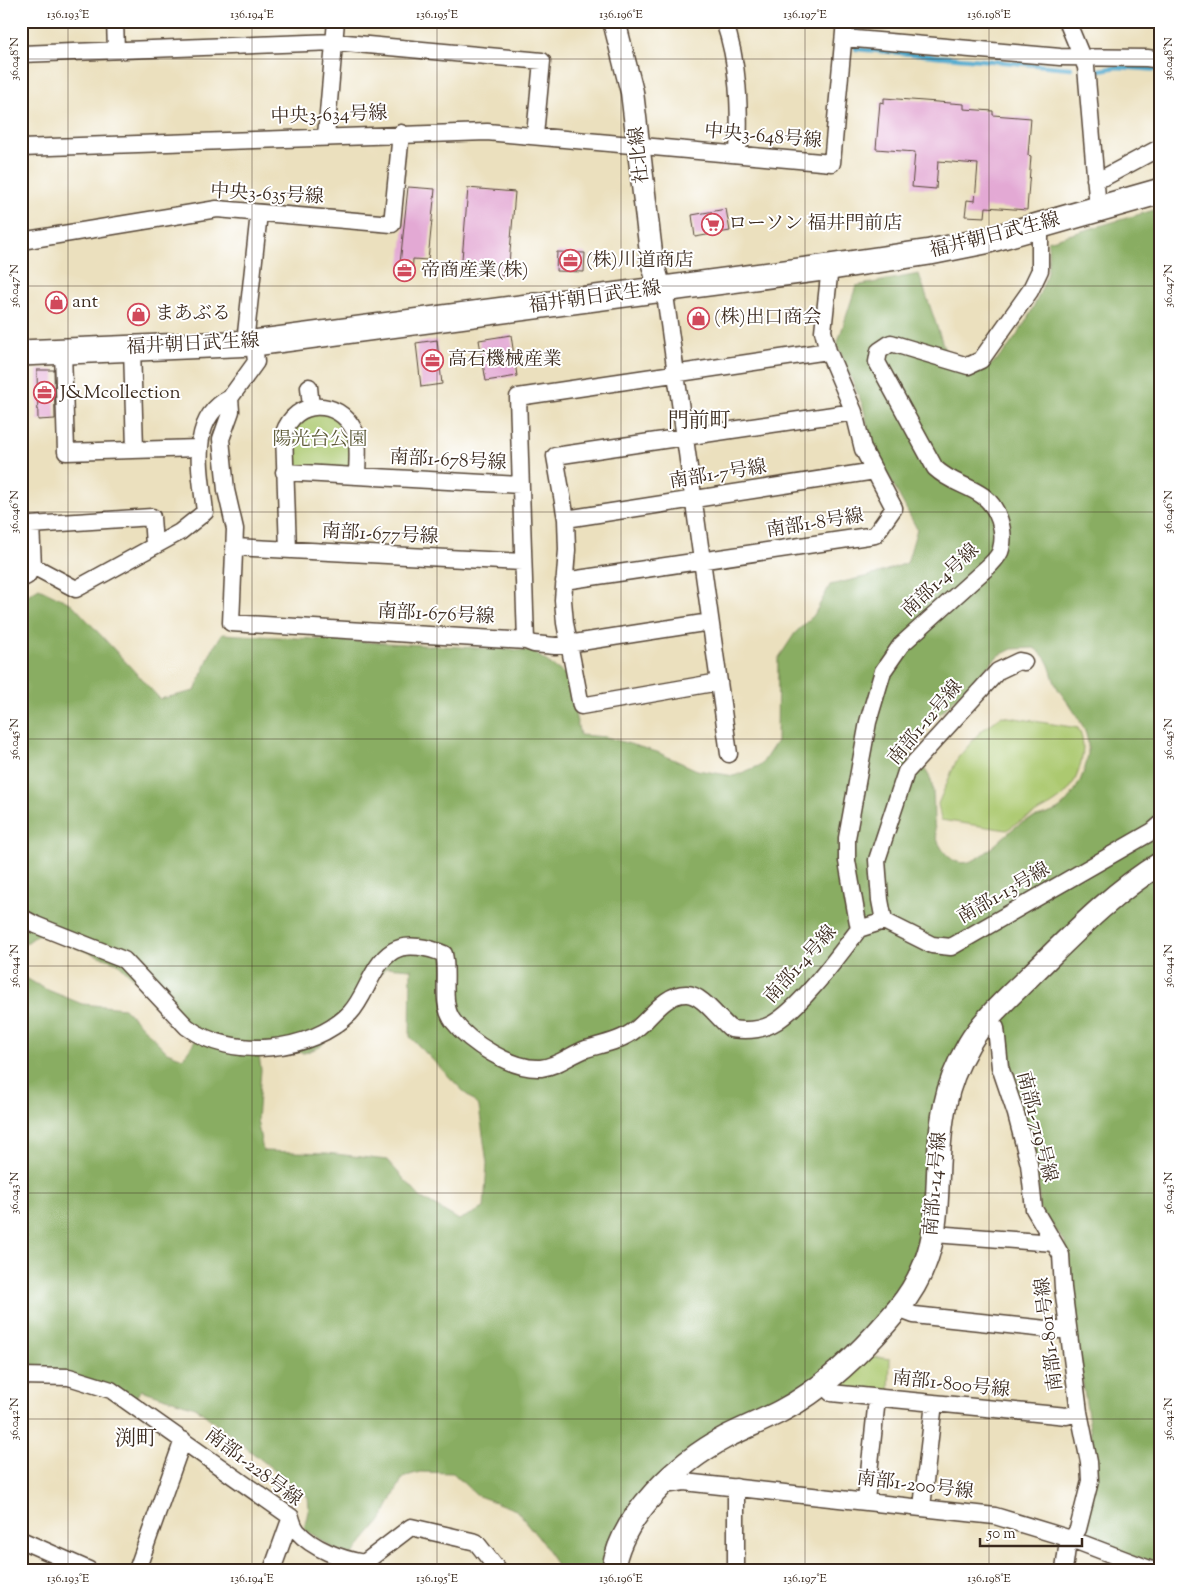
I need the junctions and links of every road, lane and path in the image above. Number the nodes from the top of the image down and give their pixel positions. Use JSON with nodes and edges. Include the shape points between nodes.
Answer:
{"nodes":[{"id":1,"x":115,"y":21,"type":"edge"},
{"id":2,"x":336,"y":21,"type":"edge"},
{"id":3,"x":614,"y":21,"type":"edge"},
{"id":4,"x":724,"y":21,"type":"edge"},
{"id":5,"x":845,"y":21,"type":"edge"},
{"id":6,"x":1067,"y":21,"type":"edge"},
{"id":7,"x":844,"y":38,"type":"junction"},
{"id":8,"x":334,"y":42,"type":"junction"},
{"id":9,"x":116,"y":50,"type":"junction"},
{"id":10,"x":21,"y":54,"type":"edge"},
{"id":11,"x":1083,"y":57,"type":"junction"},
{"id":12,"x":1161,"y":60,"type":"edge"},
{"id":13,"x":401,"y":134,"type":"junction"},
{"id":14,"x":535,"y":135,"type":"junction"},
{"id":15,"x":326,"y":136,"type":"junction"},
{"id":16,"x":638,"y":145,"type":"junction"},
{"id":17,"x":1161,"y":147,"type":"edge"},
{"id":18,"x":21,"y":148,"type":"edge"},
{"id":19,"x":738,"y":154,"type":"junction"},
{"id":20,"x":1095,"y":180,"type":"junction"},
{"id":21,"x":1161,"y":191,"type":"edge"},
{"id":22,"x":1098,"y":209,"type":"junction"},
{"id":23,"x":259,"y":213,"type":"junction"},
{"id":24,"x":1040,"y":226,"type":"junction"},
{"id":25,"x":21,"y":241,"type":"edge"},
{"id":26,"x":830,"y":268,"type":"junction"},
{"id":27,"x":660,"y":289,"type":"junction"},
{"id":28,"x":249,"y":343,"type":"junction"},
{"id":29,"x":132,"y":348,"type":"junction"},
{"id":30,"x":62,"y":351,"type":"junction"},
{"id":31,"x":828,"y":351,"type":"junction"},
{"id":32,"x":21,"y":352,"type":"edge"},
{"id":33,"x":676,"y":374,"type":"junction"},
{"id":34,"x":309,"y":387,"type":"dead end"},
{"id":35,"x":230,"y":398,"type":"junction"},
{"id":36,"x":311,"y":407,"type":"junction"},
{"id":37,"x":854,"y":412,"type":"junction"},
{"id":38,"x":685,"y":436,"type":"junction"},
{"id":39,"x":199,"y":448,"type":"junction"},
{"id":40,"x":135,"y":449,"type":"junction"},
{"id":41,"x":875,"y":471,"type":"junction"},
{"id":42,"x":284,"y":472,"type":"junction"},
{"id":43,"x":357,"y":476,"type":"junction"},
{"id":44,"x":520,"y":485,"type":"junction"},
{"id":45,"x":693,"y":499,"type":"junction"},
{"id":46,"x":566,"y":519,"type":"junction"},
{"id":47,"x":154,"y":545,"type":"junction"},
{"id":48,"x":235,"y":547,"type":"junction"},
{"id":49,"x":288,"y":550,"type":"junction"},
{"id":50,"x":702,"y":560,"type":"junction"},
{"id":51,"x":523,"y":562,"type":"junction"},
{"id":52,"x":33,"y":566,"type":"junction"},
{"id":53,"x":21,"y":580,"type":"edge"},
{"id":54,"x":564,"y":581,"type":"junction"},
{"id":55,"x":710,"y":622,"type":"junction"},
{"id":56,"x":526,"y":641,"type":"junction"},
{"id":57,"x":569,"y":644,"type":"junction"},
{"id":58,"x":1024,"y":662,"type":"dead end"},
{"id":59,"x":718,"y":682,"type":"junction"},
{"id":60,"x":729,"y":754,"type":"dead end"},
{"id":61,"x":1161,"y":824,"type":"edge"},
{"id":62,"x":1161,"y":863,"type":"edge"},
{"id":63,"x":21,"y":917,"type":"edge"},
{"id":64,"x":884,"y":921,"type":"junction"},
{"id":65,"x":859,"y":929,"type":"junction"},
{"id":66,"x":986,"y":1020,"type":"junction"},
{"id":67,"x":934,"y":1234,"type":"junction"},
{"id":68,"x":1054,"y":1243,"type":"junction"},
{"id":69,"x":898,"y":1309,"type":"junction"},
{"id":70,"x":1068,"y":1328,"type":"junction"},
{"id":71,"x":21,"y":1376,"type":"edge"},
{"id":72,"x":823,"y":1383,"type":"junction"},
{"id":73,"x":934,"y":1403,"type":"junction"},
{"id":74,"x":876,"y":1408,"type":"dead end"},
{"id":75,"x":1080,"y":1412,"type":"junction"},
{"id":76,"x":183,"y":1440,"type":"junction"},
{"id":77,"x":664,"y":1484,"type":"junction"},
{"id":78,"x":736,"y":1488,"type":"junction"},
{"id":79,"x":866,"y":1500,"type":"junction"},
{"id":80,"x":922,"y":1507,"type":"junction"},
{"id":81,"x":291,"y":1516,"type":"junction"},
{"id":82,"x":1071,"y":1539,"type":"junction"},
{"id":83,"x":21,"y":1540,"type":"edge"},
{"id":84,"x":347,"y":1565,"type":"edge"},
{"id":85,"x":89,"y":1570,"type":"edge"},
{"id":86,"x":137,"y":1570,"type":"edge"},
{"id":87,"x":272,"y":1570,"type":"edge"},
{"id":88,"x":498,"y":1570,"type":"edge"},
{"id":89,"x":613,"y":1570,"type":"edge"},
{"id":90,"x":736,"y":1570,"type":"edge"},
{"id":91,"x":1064,"y":1570,"type":"edge"},
{"id":92,"x":1152,"y":1570,"type":"edge"}],
"edges":[{"from":1,"to":9,"type":"street"},
{"from":2,"to":8,"type":"street"},
{"from":3,"to":16,"type":"street","name":"社北線","via":[[632,92]]},
{"from":4,"to":19,"type":"street","via":[[735,66]]},
{"from":5,"to":7,"type":"street","name":"中央3-648号線"},
{"from":6,"to":11,"type":"street"},
{"from":7,"to":11,"type":"street","via":[[1060,58]]},
{"from":7,"to":19,"type":"street","name":"中央3-648号線","via":[[832,163]]},
{"from":8,"to":9,"type":"street"},
{"from":8,"to":14,"type":"street","via":[[542,61]]},
{"from":8,"to":15,"type":"street"},
{"from":9,"to":10,"type":"street"},
{"from":11,"to":12,"type":"street"},
{"from":11,"to":20,"type":"street"},
{"from":13,"to":14,"type":"street","name":"中央3-634号線","via":[[487,132]]},
{"from":13,"to":15,"type":"street","name":"中央3-634号線"},
{"from":13,"to":23,"type":"street","name":"中央3-635号線","via":[[392,224]]},
{"from":14,"to":16,"type":"street","name":"中央3-634号線"},
{"from":15,"to":18,"type":"street","name":"中央3-634号線"},
{"from":16,"to":19,"type":"street","name":"中央3-648号線"},
{"from":16,"to":27,"type":"street","name":"社北線","via":[[652,261]]},
{"from":17,"to":20,"type":"street"},
{"from":20,"to":22,"type":"street"},
{"from":21,"to":22,"type":"main road","name":"福井朝日武生線"},
{"from":22,"to":24,"type":"main road","name":"福井朝日武生線"},
{"from":23,"to":25,"type":"street","name":"中央3-635号線","via":[[217,209]]},
{"from":23,"to":28,"type":"street","name":"南部1-676号線"},
{"from":24,"to":26,"type":"main road","name":"福井朝日武生線","via":[[930,252]]},
{"from":24,"to":65,"type":"street","name":"南部1-4号線","via":[[1040,270],[1030,291],[982,360],[968,366],[892,343],[880,351],[877,362],[935,468],[947,480],[984,497],[996,511],[1003,533],[1001,551],[990,566],[901,645],[883,671],[868,722],[846,838],[850,890]]},
{"from":26,"to":27,"type":"main road","name":"福井朝日武生線"},
{"from":26,"to":31,"type":"street","name":"南部1-8号線","via":[[823,331]]},
{"from":27,"to":28,"type":"main road","name":"福井朝日武生線"},
{"from":27,"to":33,"type":"street","via":[[666,302]]},
{"from":28,"to":29,"type":"main road","name":"福井朝日武生線"},
{"from":28,"to":35,"type":"street","name":"南部1-676号線","via":[[256,362]]},
{"from":29,"to":30,"type":"main road","name":"福井朝日武生線"},
{"from":29,"to":40,"type":"street"},
{"from":30,"to":32,"type":"main road","name":"福井朝日武生線"},
{"from":30,"to":40,"type":"street","via":[[66,452]]},
{"from":31,"to":33,"type":"street"},
{"from":31,"to":37,"type":"street","name":"南部1-8号線"},
{"from":33,"to":38,"type":"street"},
{"from":33,"to":44,"type":"street","via":[[518,397]]},
{"from":34,"to":36,"type":"street"},
{"from":35,"to":39,"type":"street","via":[[217,404],[205,424]]},
{"from":35,"to":48,"type":"street","name":"南部1-676号線","via":[[231,410],[221,439]]},
{"from":36,"to":42,"type":"street","via":[[287,423]]},
{"from":36,"to":43,"type":"street","via":[[331,408],[349,420],[357,442]]},
{"from":37,"to":38,"type":"street"},
{"from":37,"to":41,"type":"street","name":"南部1-8号線","via":[[863,449]]},
{"from":38,"to":45,"type":"street"},
{"from":38,"to":46,"type":"street","via":[[555,456]]},
{"from":39,"to":40,"type":"street"},
{"from":39,"to":47,"type":"street","via":[[204,512],[180,532]]},
{"from":41,"to":45,"type":"street","name":"南部1-7号線"},
{"from":41,"to":50,"type":"street","name":"南部1-8号線","via":[[894,508],[875,535]]},
{"from":42,"to":43,"type":"street","name":"南部1-678号線"},
{"from":42,"to":49,"type":"street"},
{"from":43,"to":44,"type":"street","name":"南部1-678号線"},
{"from":44,"to":51,"type":"street"},
{"from":45,"to":46,"type":"street","name":"南部1-7号線"},
{"from":45,"to":50,"type":"street"},
{"from":46,"to":54,"type":"street"},
{"from":47,"to":52,"type":"street","via":[[76,589]]},
{"from":47,"to":52,"type":"street","via":[[152,517],[31,525]]},
{"from":48,"to":49,"type":"street","name":"南部1-677号線"},
{"from":48,"to":56,"type":"street","name":"南部1-676号線","via":[[231,623]]},
{"from":49,"to":51,"type":"street","name":"南部1-677号線"},
{"from":50,"to":54,"type":"street","name":"南部1-8号線"},
{"from":50,"to":55,"type":"street"},
{"from":51,"to":56,"type":"street"},
{"from":52,"to":53,"type":"street"},
{"from":54,"to":57,"type":"street"},
{"from":55,"to":57,"type":"street"},
{"from":55,"to":59,"type":"street"},
{"from":56,"to":57,"type":"street","via":[[555,646]]},
{"from":57,"to":59,"type":"street","via":[[581,706]]},
{"from":58,"to":64,"type":"street","name":"南部1-12号線","via":[[1019,661],[998,671],[906,772],[877,860]]},
{"from":59,"to":60,"type":"street"},
{"from":61,"to":64,"type":"street","name":"南部1-13号線","via":[[1153,832],[951,947],[932,945]]},
{"from":62,"to":66,"type":"street","name":"南部1-14号線","via":[[1105,905]]},
{"from":63,"to":65,"type":"street","name":"南部1-4号線","via":[[124,960],[199,1036],[242,1046],[272,1047],[316,1036],[350,1012],[381,961],[394,950],[428,947],[444,954],[446,1005],[453,1020],[474,1041],[498,1057],[524,1067],[541,1068],[583,1050],[615,1042],[635,1031],[665,1002],[680,994],[690,994],[701,1000],[731,1029],[756,1030],[773,1024],[810,989]]},
{"from":64,"to":65,"type":"street"},
{"from":66,"to":67,"type":"street","name":"南部1-14号線","via":[[957,1068],[945,1105]]},
{"from":66,"to":68,"type":"street","name":"南部1-719号線","via":[[996,1028],[1000,1067],[1029,1164],[1034,1209]]},
{"from":67,"to":68,"type":"street"},
{"from":67,"to":69,"type":"street","name":"南部1-14号線","via":[[924,1265]]},
{"from":68,"to":70,"type":"street","name":"南部1-801号線","via":[[1061,1255]]},
{"from":69,"to":70,"type":"street","via":[[914,1315],[1056,1330]]},
{"from":69,"to":72,"type":"street","name":"南部1-14号線"},
{"from":70,"to":75,"type":"street","name":"南部1-801号線"},
{"from":71,"to":76,"type":"street","name":"南部1-228号線","via":[[69,1377],[111,1390]]},
{"from":72,"to":73,"type":"street","name":"南部1-800号線","via":[[831,1393]]},
{"from":72,"to":77,"type":"street","name":"南部1-14号線","via":[[775,1416],[726,1437],[698,1454]]},
{"from":73,"to":75,"type":"street","name":"南部1-800号線","via":[[1067,1416]]},
{"from":73,"to":80,"type":"street"},
{"from":74,"to":79,"type":"street"},
{"from":75,"to":82,"type":"street","name":"南部1-801号線","via":[[1090,1481],[1078,1529]]},
{"from":76,"to":81,"type":"street","name":"南部1-228号線"},
{"from":76,"to":86,"type":"street"},
{"from":77,"to":78,"type":"street","name":"南部1-200号線","via":[[684,1482]]},
{"from":77,"to":89,"type":"street","name":"南部1-14号線","via":[[627,1528]]},
{"from":78,"to":79,"type":"street","name":"南部1-200号線"},
{"from":78,"to":90,"type":"street"},
{"from":79,"to":80,"type":"street","name":"南部1-200号線"},
{"from":80,"to":82,"type":"street","name":"南部1-200号線","via":[[995,1516]]},
{"from":81,"to":84,"type":"street","name":"南部1-228号線","via":[[296,1531]]},
{"from":81,"to":87,"type":"street"},
{"from":82,"to":91,"type":"street","name":"南部1-801号線"},
{"from":82,"to":92,"type":"street","name":"南部1-200号線"},
{"from":83,"to":85,"type":"street"},
{"from":84,"to":88,"type":"street","name":"南部1-228号線","via":[[364,1563],[411,1527],[476,1542]]}]}
